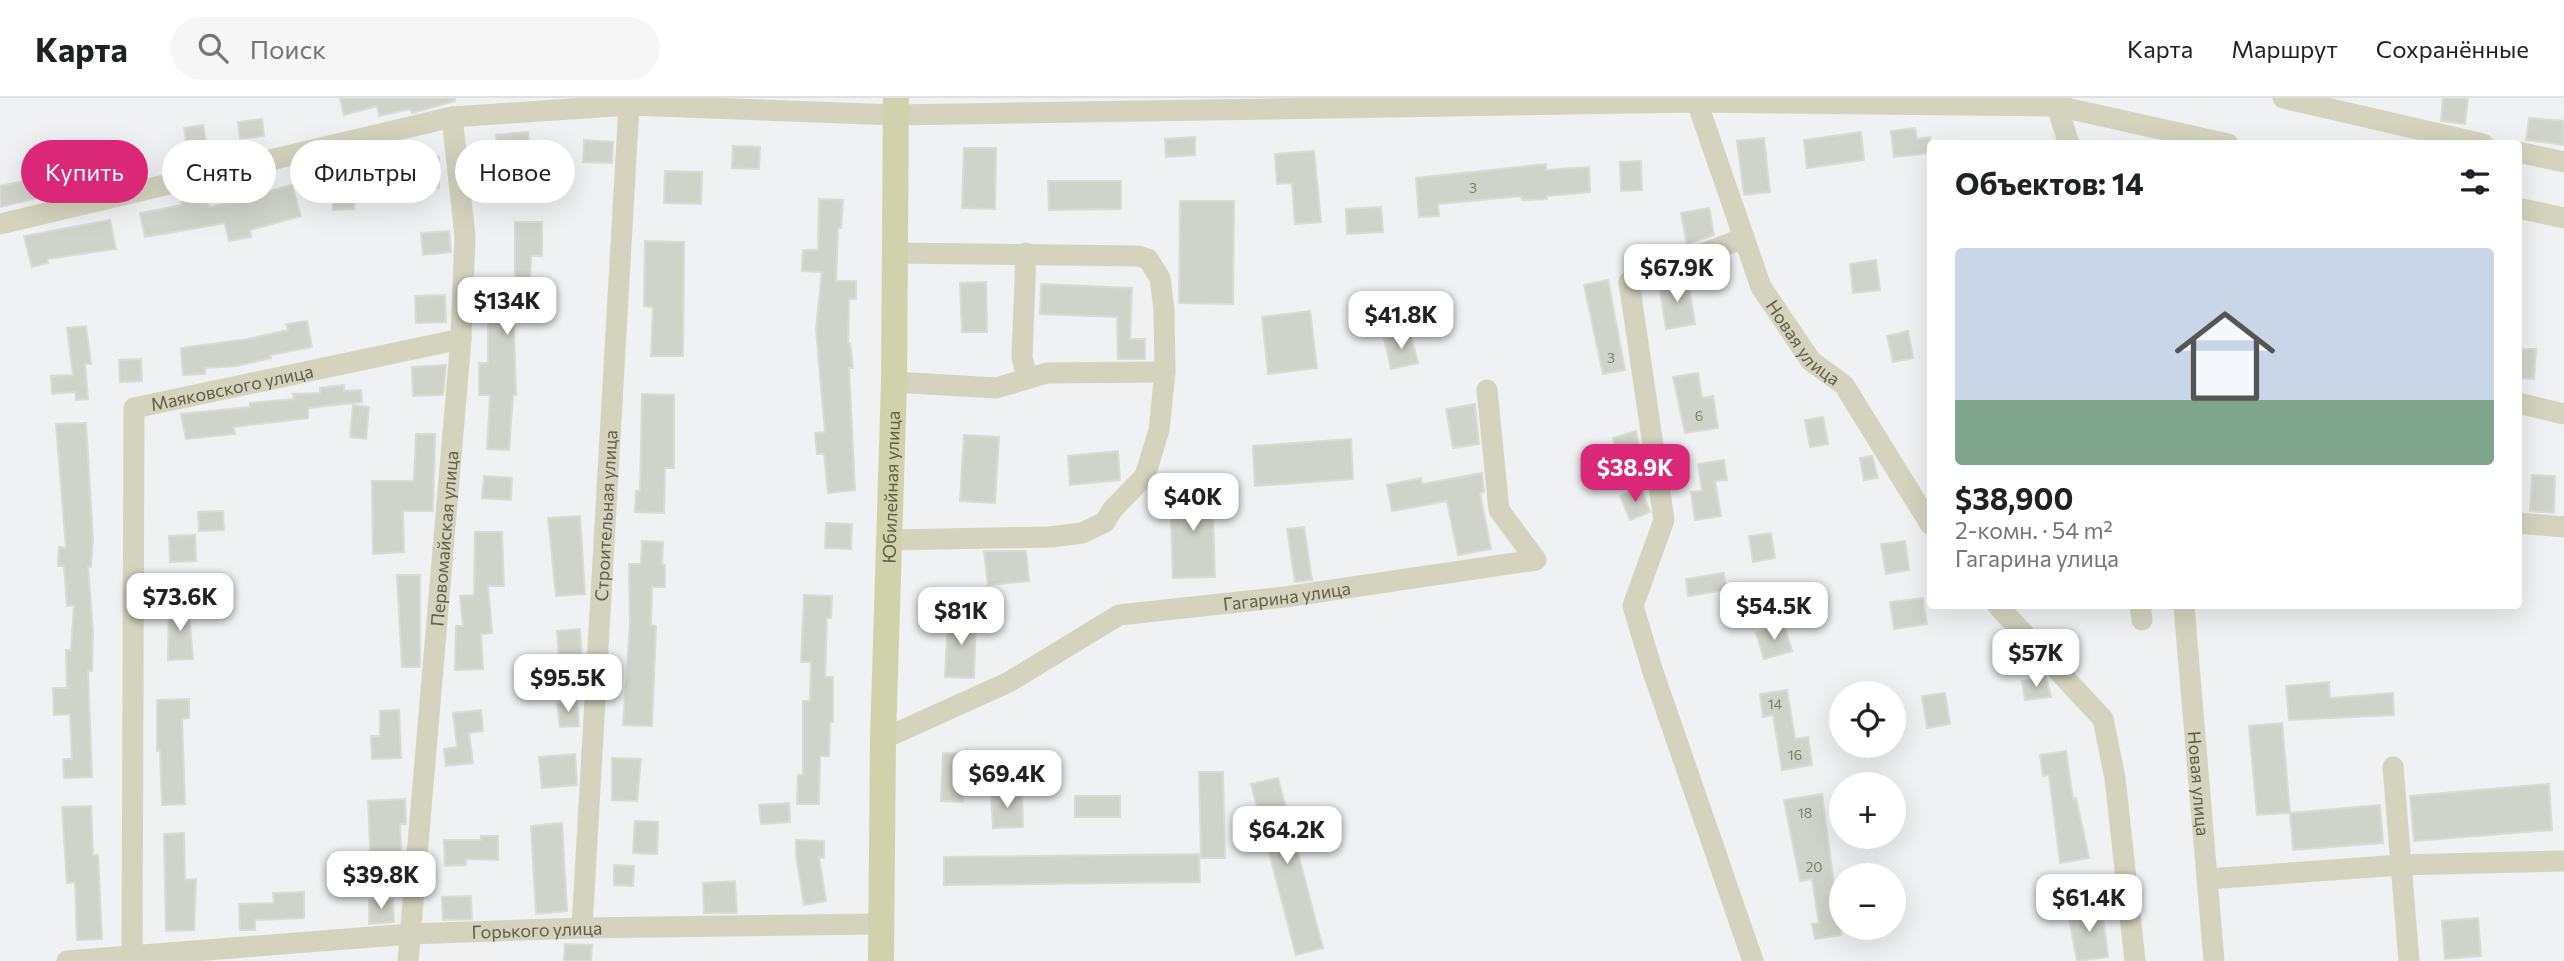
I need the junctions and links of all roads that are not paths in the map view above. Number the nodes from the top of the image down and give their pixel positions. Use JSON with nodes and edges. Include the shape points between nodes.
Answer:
{"nodes":[{"id":1,"x":2283,"y":98,"type":"edge"},
{"id":2,"x":627,"y":101,"type":"edge"},
{"id":3,"x":1697,"y":102,"type":"junction"},
{"id":4,"x":2057,"y":106,"type":"junction"},
{"id":5,"x":896,"y":107,"type":"edge"},
{"id":6,"x":452,"y":117,"type":"junction"},
{"id":7,"x":2068,"y":140,"type":"edge"},
{"id":8,"x":2210,"y":140,"type":"edge"},
{"id":9,"x":2466,"y":140,"type":"edge"},
{"id":10,"x":2522,"y":153,"type":"edge"},
{"id":11,"x":2564,"y":162,"type":"edge"},
{"id":12,"x":2522,"y":209,"type":"edge"},
{"id":13,"x":2564,"y":218,"type":"edge"},
{"id":14,"x":0,"y":224,"type":"edge"},
{"id":15,"x":1744,"y":238,"type":"junction"},
{"id":16,"x":895,"y":253,"type":"junction"},
{"id":17,"x":1026,"y":253,"type":"junction"},
{"id":18,"x":461,"y":339,"type":"junction"},
{"id":19,"x":1165,"y":372,"type":"junction"},
{"id":20,"x":1027,"y":377,"type":"junction"},
{"id":21,"x":894,"y":382,"type":"junction"},
{"id":22,"x":1487,"y":390,"type":"dead end"},
{"id":23,"x":2522,"y":404,"type":"edge"},
{"id":24,"x":2564,"y":414,"type":"edge"},
{"id":25,"x":1927,"y":519,"type":"edge"},
{"id":26,"x":2522,"y":523,"type":"edge"},
{"id":27,"x":2564,"y":527,"type":"edge"},
{"id":28,"x":890,"y":540,"type":"junction"},
{"id":29,"x":2000,"y":609,"type":"edge"},
{"id":30,"x":2184,"y":609,"type":"edge"},
{"id":31,"x":883,"y":738,"type":"junction"},
{"id":32,"x":2393,"y":767,"type":"dead end"},
{"id":33,"x":2563,"y":861,"type":"edge"},
{"id":34,"x":2401,"y":865,"type":"junction"},
{"id":35,"x":2207,"y":878,"type":"junction"},
{"id":36,"x":880,"y":924,"type":"junction"},
{"id":37,"x":582,"y":928,"type":"junction"},
{"id":38,"x":410,"y":934,"type":"junction"},
{"id":39,"x":133,"y":959,"type":"edge"},
{"id":40,"x":67,"y":961,"type":"edge"},
{"id":41,"x":408,"y":961,"type":"edge"},
{"id":42,"x":881,"y":961,"type":"edge"},
{"id":43,"x":1753,"y":961,"type":"edge"},
{"id":44,"x":2135,"y":961,"type":"edge"},
{"id":45,"x":2214,"y":961,"type":"edge"},
{"id":46,"x":2409,"y":961,"type":"edge"}],
"edges":[{"from":1,"to":9,"type":"street"},
{"from":2,"to":5,"type":"street"},
{"from":2,"to":6,"type":"street"},
{"from":2,"to":37,"type":"street","name":"Строительная улица"},
{"from":3,"to":4,"type":"street"},
{"from":3,"to":5,"type":"street"},
{"from":3,"to":15,"type":"street","name":"Новая улица"},
{"from":4,"to":7,"type":"street"},
{"from":4,"to":8,"type":"street"},
{"from":5,"to":16,"type":"main road","name":"Юбилейная улица"},
{"from":6,"to":14,"type":"street"},
{"from":6,"to":18,"type":"street","name":"Первомайская улица","via":[[465,236]]},
{"from":10,"to":11,"type":"street"},
{"from":12,"to":13,"type":"street"},
{"from":15,"to":25,"type":"street","name":"Новая улица","via":[[1761,287],[1811,361],[1844,385]]},
{"from":15,"to":43,"type":"street","via":[[1629,282],[1664,520],[1633,606]]},
{"from":16,"to":17,"type":"street"},
{"from":16,"to":21,"type":"main road","name":"Юбилейная улица"},
{"from":17,"to":19,"type":"street","via":[[1149,259],[1160,278]]},
{"from":17,"to":20,"type":"street","via":[[1022,345]]},
{"from":18,"to":38,"type":"street","name":"Первомайская улица"},
{"from":18,"to":39,"type":"street","name":"Маяковского улица","via":[[134,408]]},
{"from":19,"to":20,"type":"street"},
{"from":19,"to":28,"type":"street","via":[[1151,464],[1095,529],[1050,537]]},
{"from":20,"to":21,"type":"street","via":[[996,388]]},
{"from":21,"to":28,"type":"main road","name":"Юбилейная улица"},
{"from":22,"to":31,"type":"street","name":"Гагарина улица","via":[[1500,510],[1536,559],[1298,595],[1119,615],[1009,682]]},
{"from":23,"to":24,"type":"street"},
{"from":26,"to":27,"type":"street"},
{"from":28,"to":31,"type":"main road","name":"Юбилейная улица"},
{"from":29,"to":44,"type":"street","via":[[2103,719],[2115,778]]},
{"from":30,"to":35,"type":"street","name":"Новая улица"},
{"from":31,"to":36,"type":"main road","name":"Юбилейная улица"},
{"from":32,"to":34,"type":"street"},
{"from":33,"to":34,"type":"street"},
{"from":34,"to":35,"type":"street"},
{"from":34,"to":46,"type":"street"},
{"from":35,"to":45,"type":"street","name":"Новая улица"},
{"from":36,"to":37,"type":"street","name":"Горького улица"},
{"from":36,"to":42,"type":"main road","name":"Юбилейная улица"},
{"from":37,"to":38,"type":"street","name":"Горького улица"},
{"from":38,"to":39,"type":"street","name":"Горького улица"},
{"from":38,"to":41,"type":"street","name":"Первомайская улица"},
{"from":39,"to":40,"type":"street","name":"Горького улица"}]}
